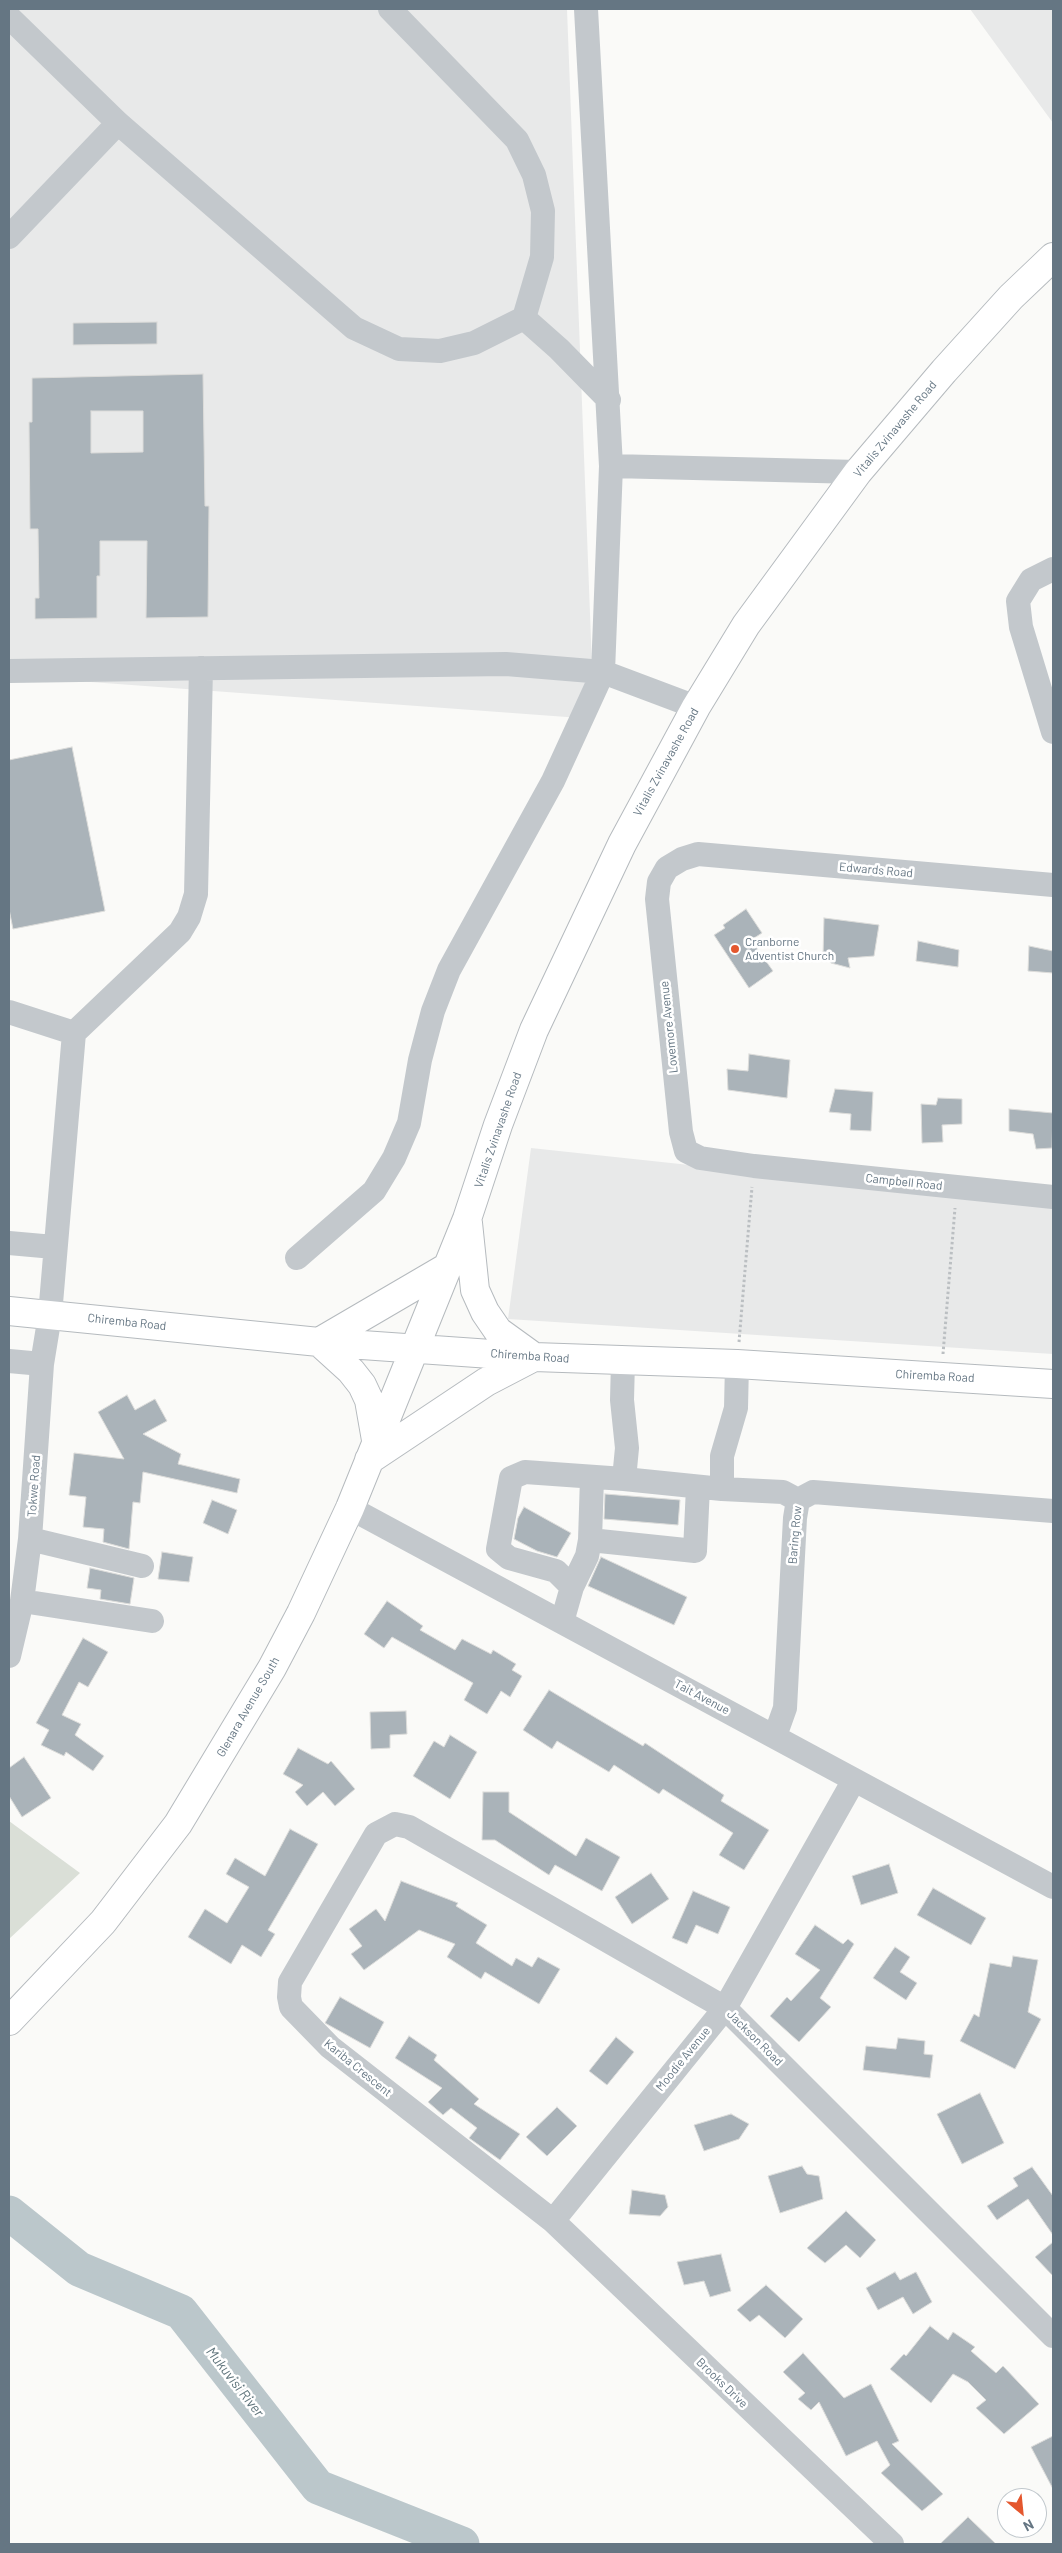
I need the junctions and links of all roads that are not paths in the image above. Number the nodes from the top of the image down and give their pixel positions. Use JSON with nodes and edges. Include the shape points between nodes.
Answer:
{"nodes":[{"id":1,"x":390,"y":9,"type":"edge"},
{"id":2,"x":586,"y":9,"type":"edge"},
{"id":3,"x":9,"y":17,"type":"edge"},
{"id":4,"x":118,"y":123,"type":"junction"},
{"id":5,"x":9,"y":238,"type":"edge"},
{"id":6,"x":1053,"y":257,"type":"edge"},
{"id":7,"x":524,"y":318,"type":"junction"},
{"id":8,"x":609,"y":400,"type":"junction"},
{"id":9,"x":611,"y":466,"type":"junction"},
{"id":10,"x":858,"y":472,"type":"junction"},
{"id":11,"x":1053,"y":569,"type":"edge"},
{"id":12,"x":202,"y":668,"type":"junction"},
{"id":13,"x":9,"y":671,"type":"edge"},
{"id":14,"x":603,"y":672,"type":"junction"},
{"id":15,"x":696,"y":707,"type":"junction"},
{"id":16,"x":1053,"y":732,"type":"edge"},
{"id":17,"x":698,"y":854,"type":"joint"},
{"id":18,"x":1053,"y":885,"type":"edge"},
{"id":19,"x":9,"y":1012,"type":"edge"},
{"id":20,"x":74,"y":1033,"type":"junction"},
{"id":21,"x":754,"y":1166,"type":"joint"},
{"id":22,"x":1053,"y":1197,"type":"edge"},
{"id":23,"x":467,"y":1219,"type":"junction"},
{"id":24,"x":9,"y":1243,"type":"edge"},
{"id":25,"x":54,"y":1247,"type":"junction"},
{"id":26,"x":297,"y":1258,"type":"dead end"},
{"id":27,"x":448,"y":1266,"type":"junction"},
{"id":28,"x":9,"y":1311,"type":"edge"},
{"id":29,"x":50,"y":1315,"type":"junction"},
{"id":30,"x":319,"y":1342,"type":"junction"},
{"id":31,"x":414,"y":1348,"type":"junction"},
{"id":32,"x":534,"y":1357,"type":"junction"},
{"id":33,"x":9,"y":1361,"type":"edge"},
{"id":34,"x":623,"y":1361,"type":"junction"},
{"id":35,"x":42,"y":1364,"type":"junction"},
{"id":36,"x":737,"y":1364,"type":"junction"},
{"id":37,"x":1053,"y":1384,"type":"edge"},
{"id":38,"x":372,"y":1450,"type":"junction"},
{"id":39,"x":592,"y":1478,"type":"junction"},
{"id":40,"x":624,"y":1479,"type":"junction"},
{"id":41,"x":698,"y":1487,"type":"junction"},
{"id":42,"x":722,"y":1489,"type":"junction"},
{"id":43,"x":798,"y":1500,"type":"junction"},
{"id":44,"x":350,"y":1508,"type":"junction"},
{"id":45,"x":1053,"y":1511,"type":"edge"},
{"id":46,"x":30,"y":1539,"type":"junction"},
{"id":47,"x":590,"y":1540,"type":"junction"},
{"id":48,"x":142,"y":1566,"type":"dead end"},
{"id":49,"x":572,"y":1587,"type":"junction"},
{"id":50,"x":22,"y":1600,"type":"junction"},
{"id":51,"x":152,"y":1621,"type":"dead end"},
{"id":52,"x":562,"y":1622,"type":"junction"},
{"id":53,"x":9,"y":1656,"type":"edge"},
{"id":54,"x":775,"y":1736,"type":"junction"},
{"id":55,"x":854,"y":1780,"type":"junction"},
{"id":56,"x":395,"y":1824,"type":"joint"},
{"id":57,"x":1053,"y":1887,"type":"edge"},
{"id":58,"x":725,"y":2008,"type":"junction"},
{"id":59,"x":9,"y":2021,"type":"edge"},
{"id":60,"x":553,"y":2221,"type":"junction"},
{"id":61,"x":1053,"y":2336,"type":"edge"},
{"id":62,"x":892,"y":2544,"type":"edge"}],
"edges":[{"from":1,"to":7,"type":"street","via":[[517,140],[534,175],[544,211],[542,257]]},
{"from":2,"to":8,"type":"street"},
{"from":3,"to":4,"type":"street"},
{"from":4,"to":5,"type":"street"},
{"from":4,"to":7,"type":"street","via":[[354,328],[399,349],[440,351],[474,343]]},
{"from":6,"to":10,"type":"main road","name":"Vitalis Zvinavashe Road","via":[[1011,297]]},
{"from":7,"to":8,"type":"street"},
{"from":8,"to":9,"type":"street"},
{"from":9,"to":10,"type":"street"},
{"from":9,"to":14,"type":"street"},
{"from":10,"to":15,"type":"main road","name":"Vitalis Zvinavashe Road","via":[[746,625]]},
{"from":11,"to":16,"type":"street","via":[[1031,580],[1018,601],[1021,628]]},
{"from":12,"to":13,"type":"street"},
{"from":12,"to":14,"type":"street","via":[[506,664]]},
{"from":12,"to":20,"type":"street","via":[[196,894],[189,917],[180,932]]},
{"from":14,"to":15,"type":"street"},
{"from":14,"to":26,"type":"street","via":[[553,780],[446,978],[432,1011],[409,1122],[394,1158],[374,1191]]},
{"from":15,"to":23,"type":"main road","name":"Vitalis Zvinavashe Road","via":[[622,844],[534,1030]]},
{"from":17,"to":18,"type":"street","name":"Edwards Road"},
{"from":17,"to":21,"type":"street","name":"Lovemore Avenue","via":[[682,858],[667,868],[659,882],[657,899],[681,1132],[686,1151],[700,1158]]},
{"from":19,"to":20,"type":"street"},
{"from":20,"to":25,"type":"street","name":"Tokwe Road"},
{"from":21,"to":22,"type":"street","name":"Campbell Road"},
{"from":23,"to":27,"type":"main road","name":"Vitalis Zvinavashe Road"},
{"from":23,"to":32,"type":"main road","via":[[475,1290],[485,1312],[498,1331]]},
{"from":24,"to":25,"type":"street"},
{"from":25,"to":29,"type":"street","name":"Tokwe Road"},
{"from":27,"to":30,"type":"main road"},
{"from":27,"to":31,"type":"main road","name":"Vitalis Zvinavashe Road"},
{"from":28,"to":29,"type":"main road","name":"Chiremba Road"},
{"from":29,"to":30,"type":"main road","name":"Chiremba Road"},
{"from":29,"to":35,"type":"street","name":"Tokwe Road"},
{"from":30,"to":31,"type":"main road","name":"Chiremba Road"},
{"from":30,"to":38,"type":"main road","via":[[362,1385],[369,1400]]},
{"from":31,"to":32,"type":"main road","name":"Chiremba Road"},
{"from":31,"to":38,"type":"main road","name":"Glenara Avenue South"},
{"from":32,"to":34,"type":"main road","name":"Chiremba Road"},
{"from":32,"to":38,"type":"main road"},
{"from":33,"to":35,"type":"street"},
{"from":34,"to":36,"type":"main road","name":"Chiremba Road"},
{"from":34,"to":40,"type":"street","via":[[622,1400],[627,1448]]},
{"from":35,"to":46,"type":"street","name":"Tokwe Road"},
{"from":36,"to":37,"type":"main road","name":"Chiremba Road"},
{"from":36,"to":42,"type":"street","via":[[736,1408],[722,1456]]},
{"from":38,"to":44,"type":"main road","name":"Glenara Avenue South"},
{"from":39,"to":40,"type":"street"},
{"from":39,"to":47,"type":"street"},
{"from":39,"to":49,"type":"street","via":[[524,1472],[511,1478],[498,1549],[509,1558],[556,1571]]},
{"from":40,"to":41,"type":"street"},
{"from":41,"to":42,"type":"street"},
{"from":41,"to":47,"type":"street","via":[[695,1551]]},
{"from":42,"to":43,"type":"street","via":[[783,1492]]},
{"from":43,"to":45,"type":"street","name":"Baring Row","via":[[813,1492]]},
{"from":43,"to":54,"type":"street","name":"Baring Row","via":[[785,1708]]},
{"from":44,"to":52,"type":"street","name":"Tait Avenue"},
{"from":44,"to":59,"type":"main road","name":"Glenara Avenue South","via":[[272,1668],[178,1824],[103,1922]]},
{"from":46,"to":48,"type":"street"},
{"from":46,"to":50,"type":"street","name":"Tokwe Road"},
{"from":47,"to":49,"type":"street","via":[[587,1556]]},
{"from":49,"to":52,"type":"street"},
{"from":50,"to":51,"type":"street"},
{"from":50,"to":53,"type":"street","name":"Tokwe Road"},
{"from":52,"to":54,"type":"street","name":"Tait Avenue"},
{"from":54,"to":55,"type":"street","name":"Tait Avenue"},
{"from":55,"to":57,"type":"street","name":"Tait Avenue"},
{"from":55,"to":58,"type":"street","name":"Moodie Avenue"},
{"from":56,"to":58,"type":"street","name":"Jackson Road","via":[[409,1827]]},
{"from":56,"to":60,"type":"street","name":"Kariba Crescent","via":[[376,1834],[290,1982],[288,1998],[291,2007],[330,2047]]},
{"from":58,"to":60,"type":"street","name":"Moodie Avenue"},
{"from":58,"to":61,"type":"street","name":"Jackson Road"},
{"from":60,"to":62,"type":"street","name":"Brooks Drive"}]}
